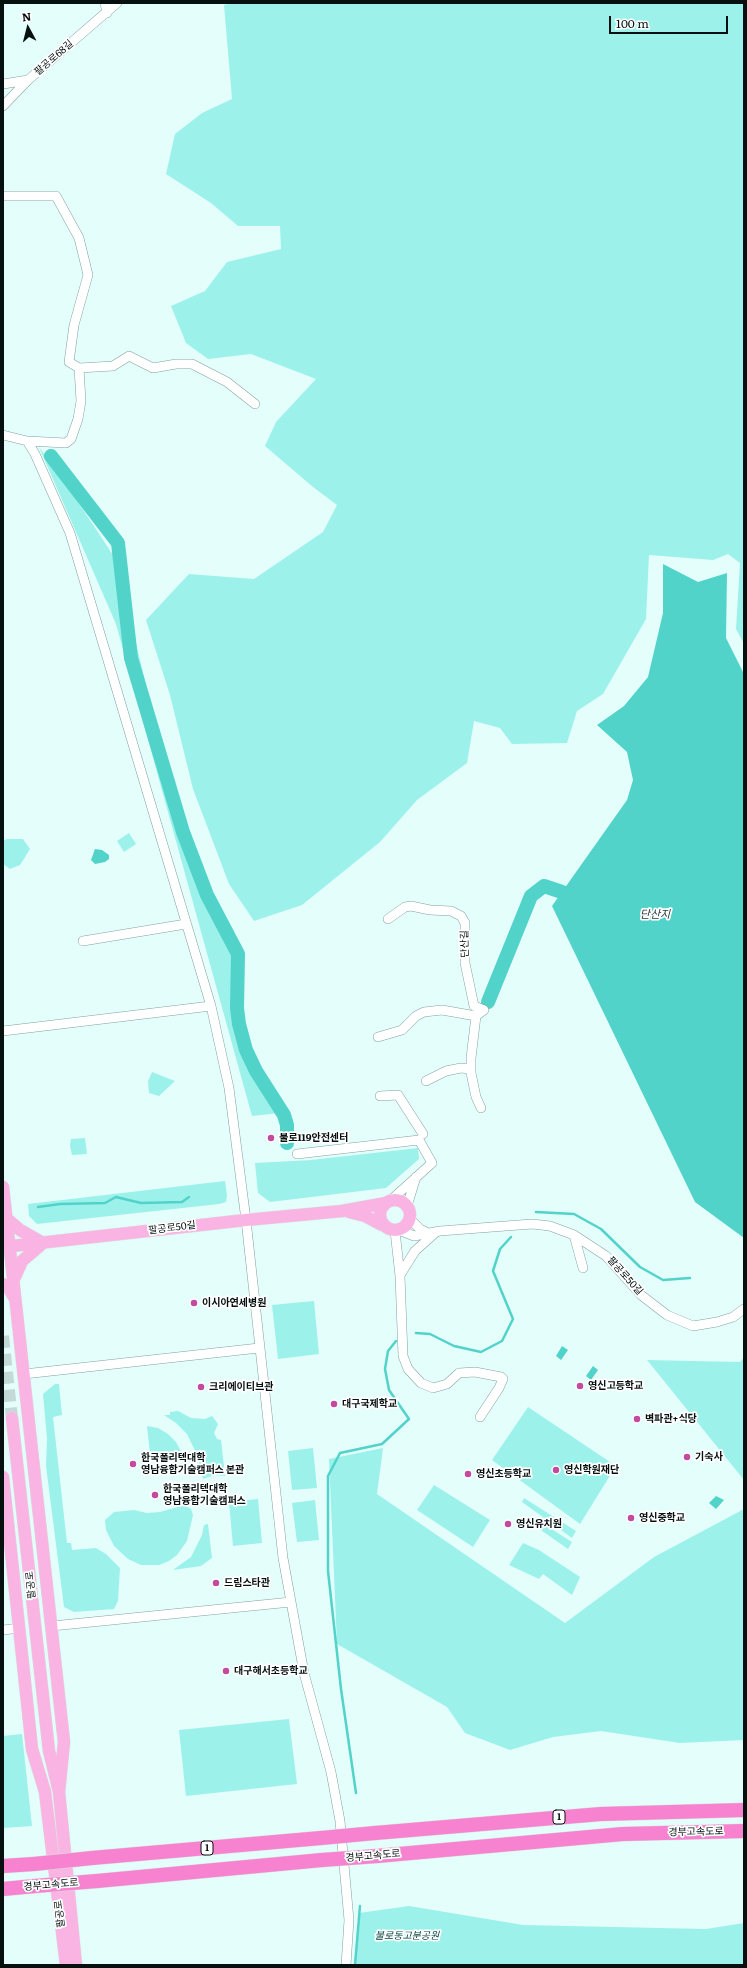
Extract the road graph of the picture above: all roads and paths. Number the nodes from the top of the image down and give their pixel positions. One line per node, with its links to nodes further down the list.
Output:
1 (105, 3): 3 (street)
2 (117, 3): 3 (street, 팔공로68길)
3 (107, 13): 4 (street, 팔공로68길)
4 (28, 80): 5 (street); 6 (street, 팔공로68길)
5 (3, 84)
6 (3, 106)
7 (3, 196): 8 (street)
8 (79, 368): 9 (street); 11 (street)
9 (255, 404)
10 (3, 435): 11 (street)
11 (27, 441): 13 (street)
12 (388, 919): 16 (street, 단산길)
13 (186, 924): 14 (street); 15 (street)
14 (83, 941)
15 (211, 1006): 17 (street); 33 (street)
16 (476, 1016): 18 (street); 19 (street, 단산길)
17 (3, 1031)
18 (378, 1037)
19 (470, 1069): 20 (street); 22 (street, 단산길)
20 (426, 1081)
21 (380, 1096): 23 (street)
22 (481, 1108)
23 (423, 1134)
24 (297, 1154): 25 (street)
25 (416, 1177): 28 (street); 29 (street)
26 (3, 1188): 27 (main road)
27 (4, 1202): 31 (main road)
28 (388, 1202): 29 (main road); 30 (main road); 34 (main road)
29 (407, 1206): 32 (main road)
30 (342, 1211): 33 (main road, 팔공로50길); 34 (main road)
31 (6, 1218): 38 (main road); 39 (main road)
32 (410, 1218): 35 (main road); 36 (street)
33 (246, 1220): 38 (main road, 팔공로50길); 44 (street)
34 (382, 1225): 35 (main road)
35 (397, 1231): 36 (street, 팔공로50길); 41 (street)
36 (432, 1233): 37 (street, 팔공로50길); 41 (street)
37 (574, 1235): 40 (street); 43 (street, 팔공로50길)
38 (43, 1244): 39 (main road, 팔공로50길); 42 (main road)
39 (6, 1247): 42 (main road)
40 (582, 1268)
41 (400, 1276): 46 (street)
42 (8, 1281): 45 (main road)
43 (744, 1309)
44 (259, 1348): 45 (street); 49 (street)
45 (24, 1374): 50 (main road)
46 (480, 1417)
47 (12, 1418): 53 (main road, 팔공로)
48 (3, 1476): 51 (main road)
49 (291, 1602): 50 (street); 63 (street)
50 (52, 1626): 55 (main road)
51 (20, 1628): 52 (street); 54 (main road)
52 (3, 1630)
53 (49, 1751): 54 (main road); 55 (main road)
54 (45, 1792): 60 (main road, 팔공로)
55 (59, 1792): 60 (main road, 팔공로)
56 (744, 1810): 58 (highway, 1, bridge)
57 (744, 1831): 59 (highway, 경부고속도로 / 1, bridge)
58 (3, 1866)
59 (3, 1889)
60 (67, 1929): 61 (main road, 팔공로); 62 (main road, 팔공로)
61 (66, 1965)
62 (76, 1965)
63 (346, 1965)

